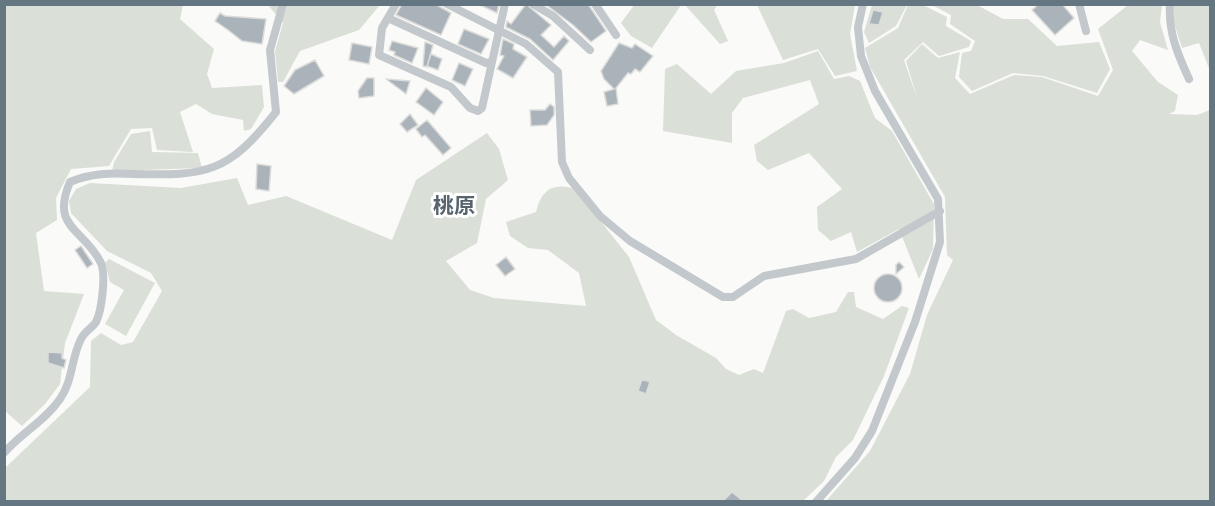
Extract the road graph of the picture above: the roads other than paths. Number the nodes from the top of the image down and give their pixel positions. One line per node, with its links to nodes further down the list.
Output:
1 (283, 4): 18 (street)
2 (396, 4): 10 (street)
3 (447, 4): 11 (street)
4 (505, 4): 11 (street)
5 (533, 4): 14 (street)
6 (595, 4): 13 (street)
7 (863, 4): 17 (street)
8 (1079, 4): 12 (street)
9 (1170, 4): 16 (street)
10 (388, 18): 15 (street); 15 (street)
11 (500, 29): 15 (street); 17 (street)
12 (1086, 31)
13 (616, 35)
14 (590, 50)
15 (492, 62)
16 (1190, 79)
17 (940, 211): 19 (street)
18 (4, 453)
19 (816, 501)

